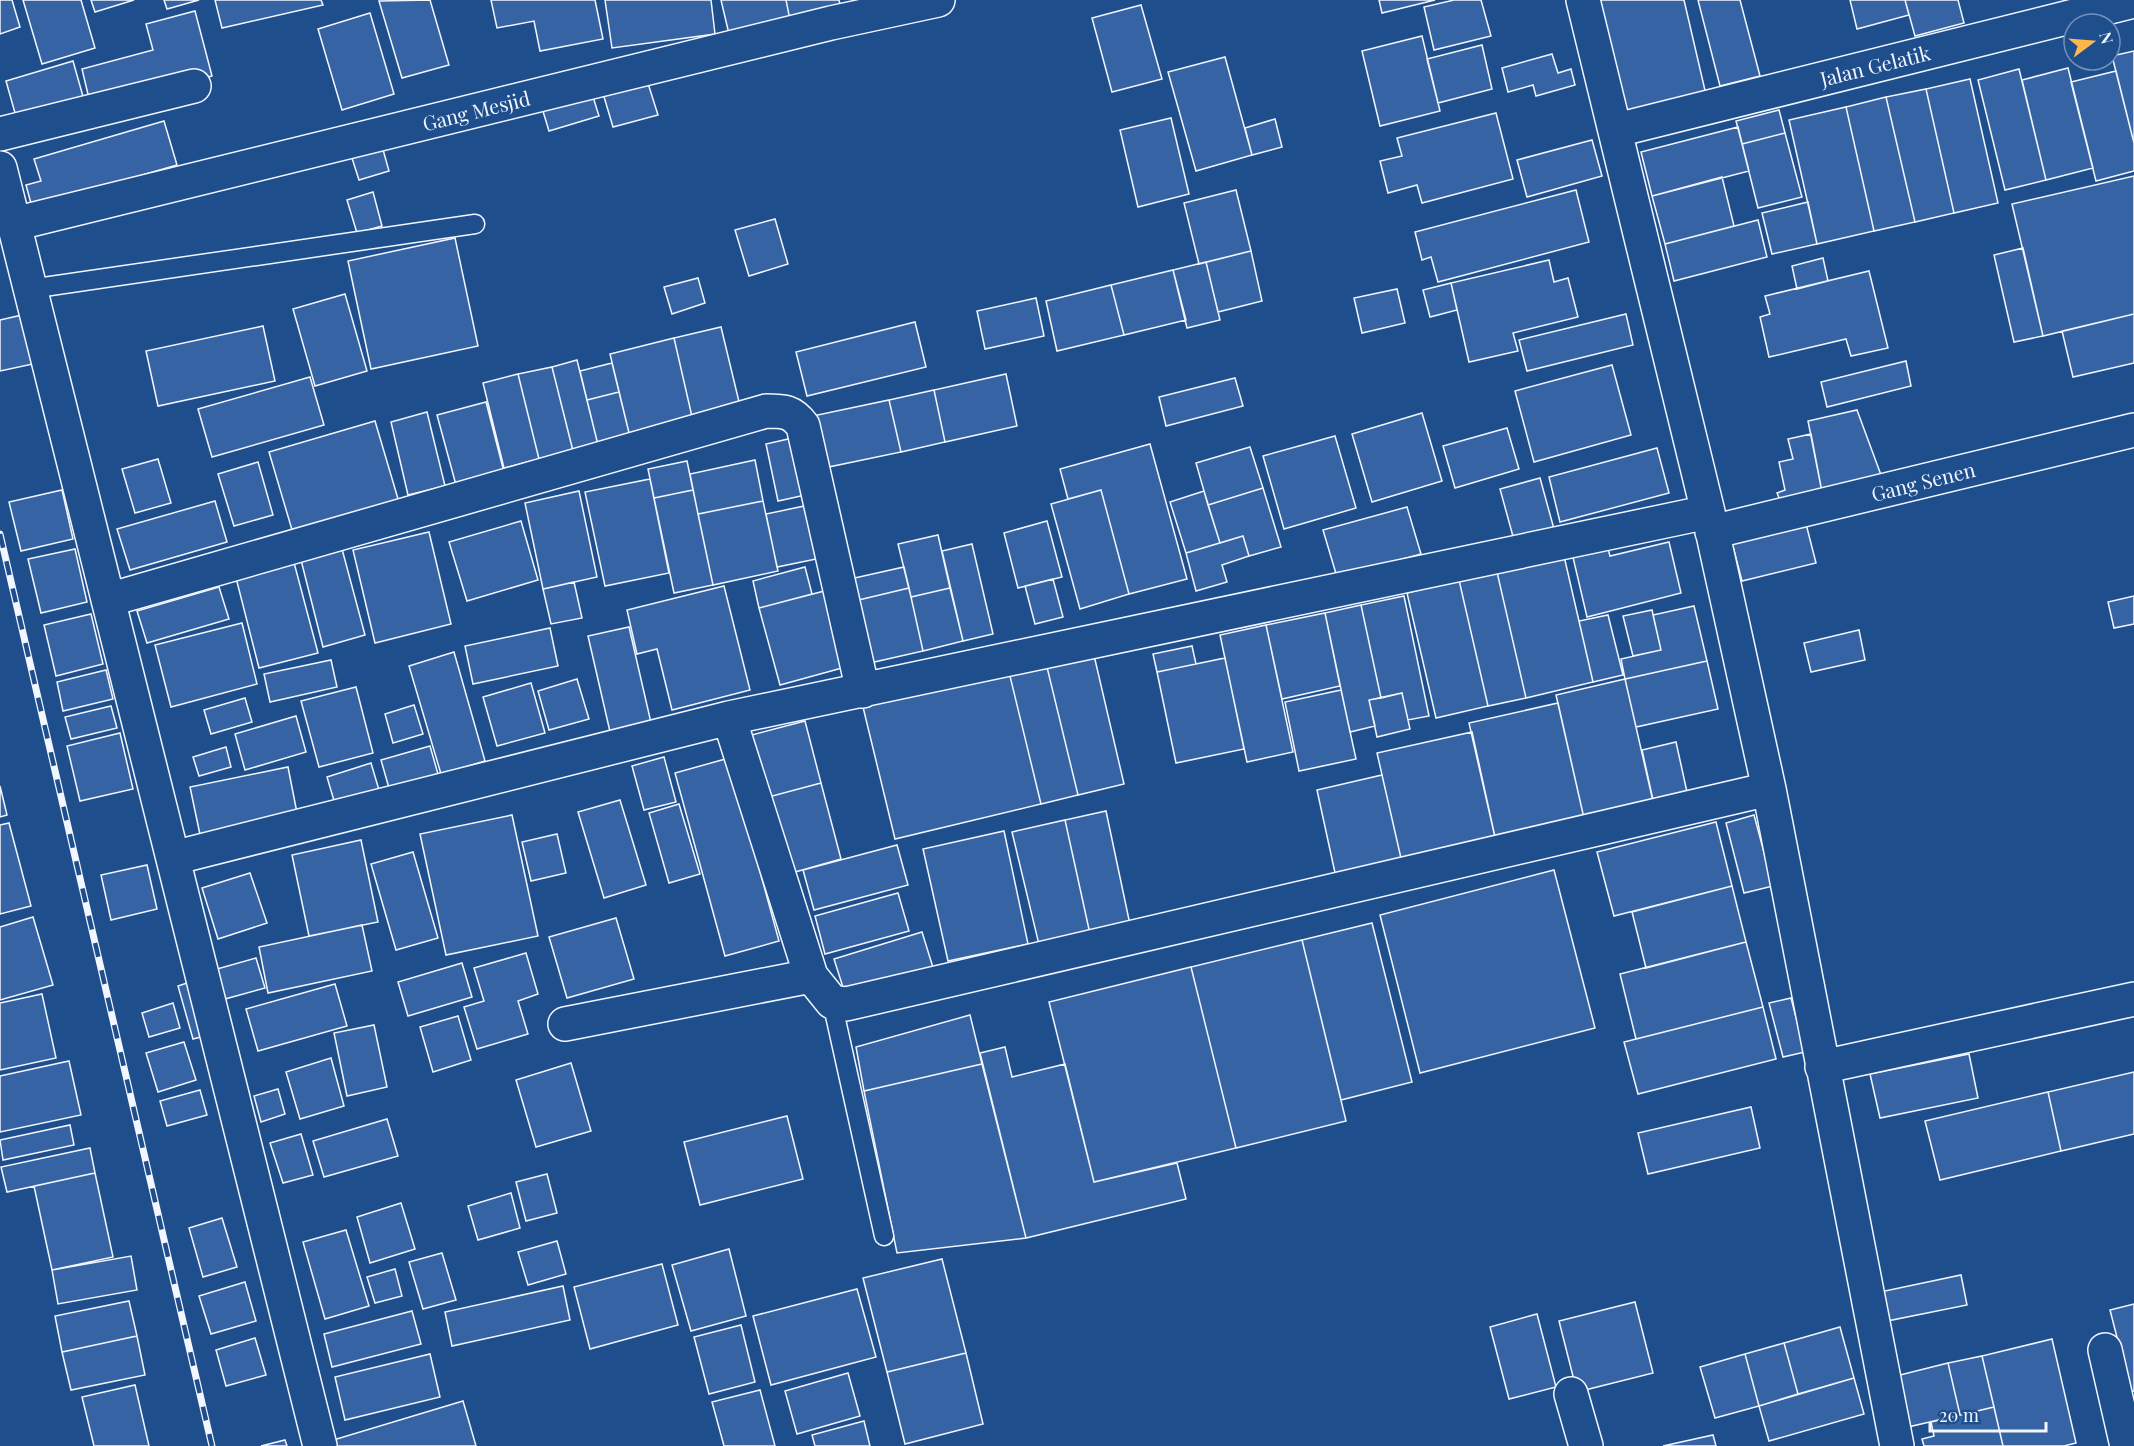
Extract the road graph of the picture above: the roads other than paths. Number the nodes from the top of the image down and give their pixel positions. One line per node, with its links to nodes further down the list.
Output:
1 (938, 0): 8 (street, Gang Mesjid)
2 (1583, 0): 5 (street)
3 (2134, 1): 5 (street, Jalan Gelatik)
4 (194, 86): 6 (street)
5 (1617, 130): 12 (street)
6 (0, 134)
7 (0, 168): 8 (street)
8 (14, 224): 10 (street)
9 (475, 224): 10 (lane)
10 (30, 289): 13 (street)
11 (2134, 430): 12 (street, Gang Senen)
12 (1710, 522): 14 (street, Gang Senen); 16 (street)
13 (108, 600): 14 (street); 17 (street)
14 (863, 691): 15 (street, Gang Senen)
15 (729, 718): 17 (street, Gang Senen); 18 (street)
16 (1769, 789): 20 (street); 22 (street)
17 (173, 858): 26 (street)
18 (811, 976): 20 (street); 21 (street)
19 (2134, 999): 22 (street)
20 (832, 1002): 23 (lane)
21 (565, 1024)
22 (1822, 1067): 28 (street)
23 (884, 1236)
24 (2105, 1350): 29 (street)
25 (1571, 1394): 27 (street)
26 (320, 1446)
27 (1586, 1446)
28 (1897, 1446)
29 (2127, 1446)

